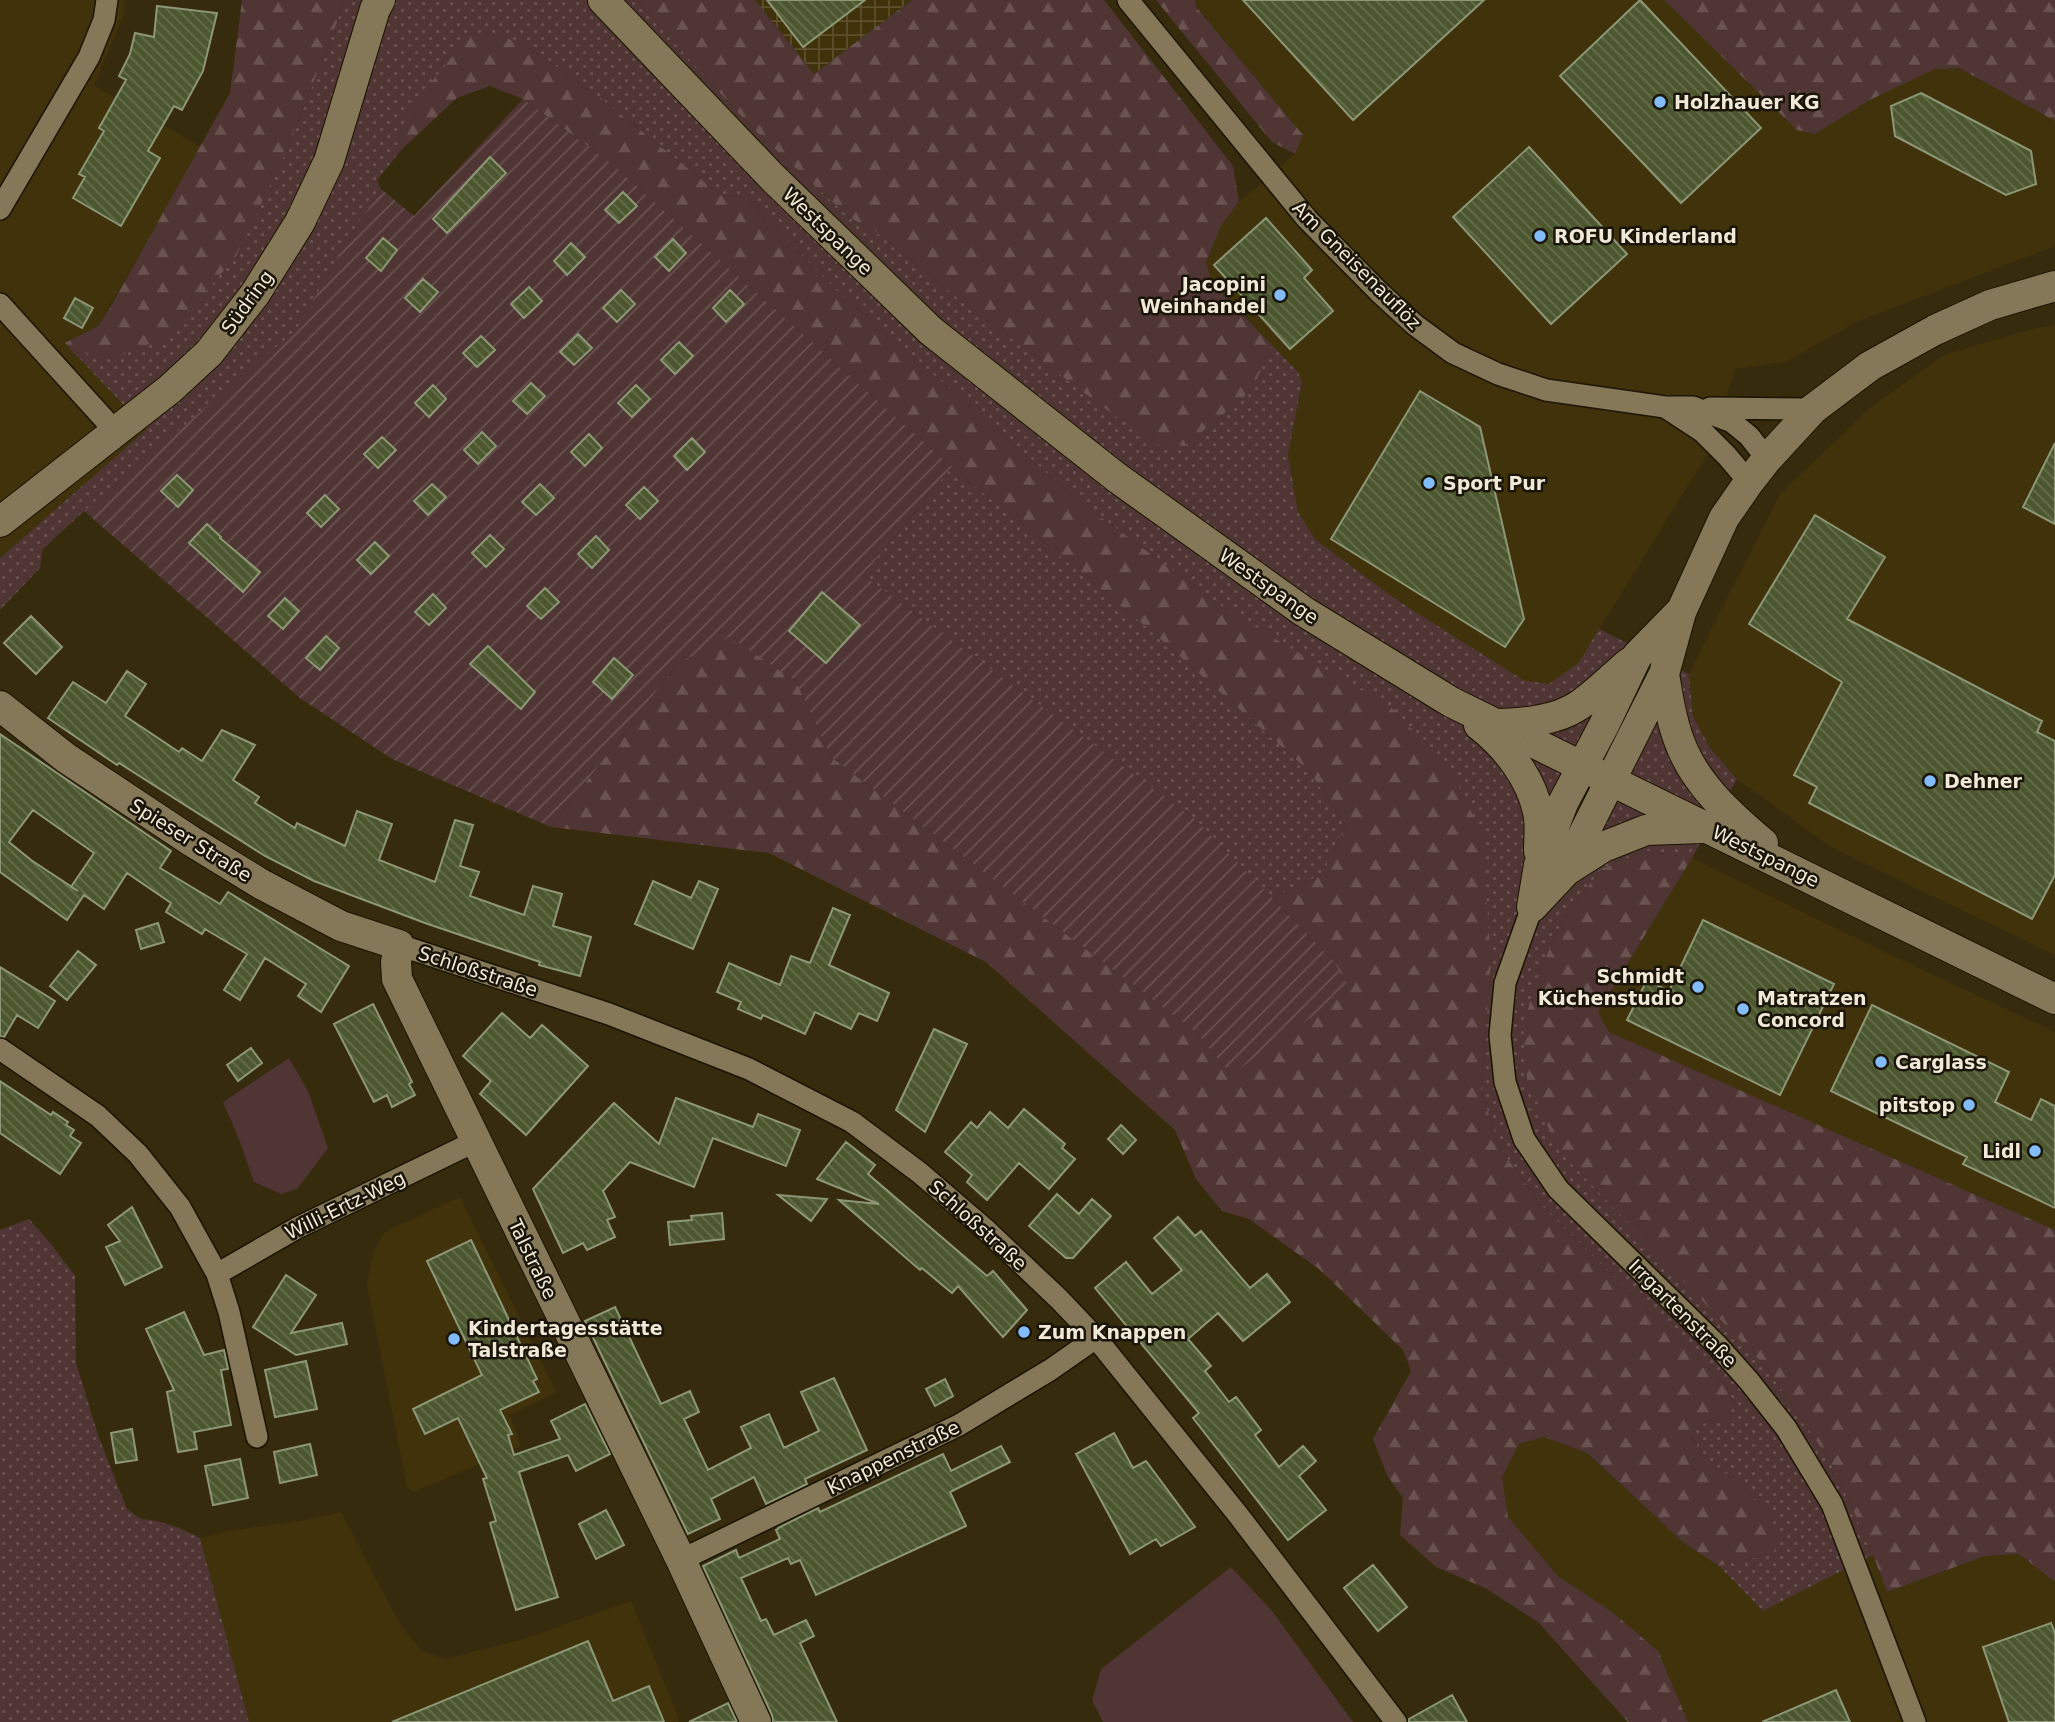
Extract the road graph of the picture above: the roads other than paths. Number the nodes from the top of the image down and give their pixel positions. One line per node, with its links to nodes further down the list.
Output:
1 (107, 0): 5 (street)
2 (380, 0): 11 (street, Südring)
3 (603, 0): 17 (street, Westspange)
4 (1128, 0): 8 (street, Am Gneisenauflöz)
5 (0, 209)
6 (2055, 286): 10 (street)
7 (0, 304): 11 (street)
8 (1664, 407): 9 (street, Am Gneisenauflöz); 12 (street, Am Gneisenauflöz)
9 (1693, 407): 10 (street, Am Gneisenauflöz); 12 (street, Am Gneisenauflöz)
10 (1813, 409): 12 (street)
11 (116, 432): 13 (street, Südring)
12 (1758, 470): 14 (street)
13 (0, 522)
14 (1681, 611): 15 (street); 16 (street)
15 (1637, 656): 19 (street); 20 (street, Irrgartenstraße)
16 (1664, 674): 21 (street, Irrgartenstraße); 24 (street)
17 (1451, 702): 19 (street, Westspange); 23 (street)
18 (0, 706): 26 (street, Spieser Straße)
19 (1496, 724): 20 (street, Westspange)
20 (1582, 766): 21 (street, Westspange); 23 (street, Irrgartenstraße)
21 (1611, 779): 22 (street, Westspange); 23 (street, Irrgartenstraße)
22 (1707, 827): 23 (street); 24 (street, Westspange)
23 (1551, 869): 25 (street, Irrgartenstraße)
24 (1793, 869): 27 (street, Westspange)
25 (1532, 907): 36 (street, Irrgartenstraße)
26 (399, 944): 29 (street, Talstraße); 31 (street, Schloßstraße)
27 (2055, 999)
28 (0, 1049): 30 (street)
29 (476, 1141): 30 (street, Willi-Ertz-Weg); 33 (street, Talstraße)
30 (217, 1274): 32 (street)
31 (1096, 1338): 33 (street, Knappenstraße); 35 (street, Schloßstraße)
32 (257, 1437)
33 (681, 1560): 34 (street, Talstraße)
34 (756, 1722)
35 (1396, 1722)
36 (1915, 1722)

